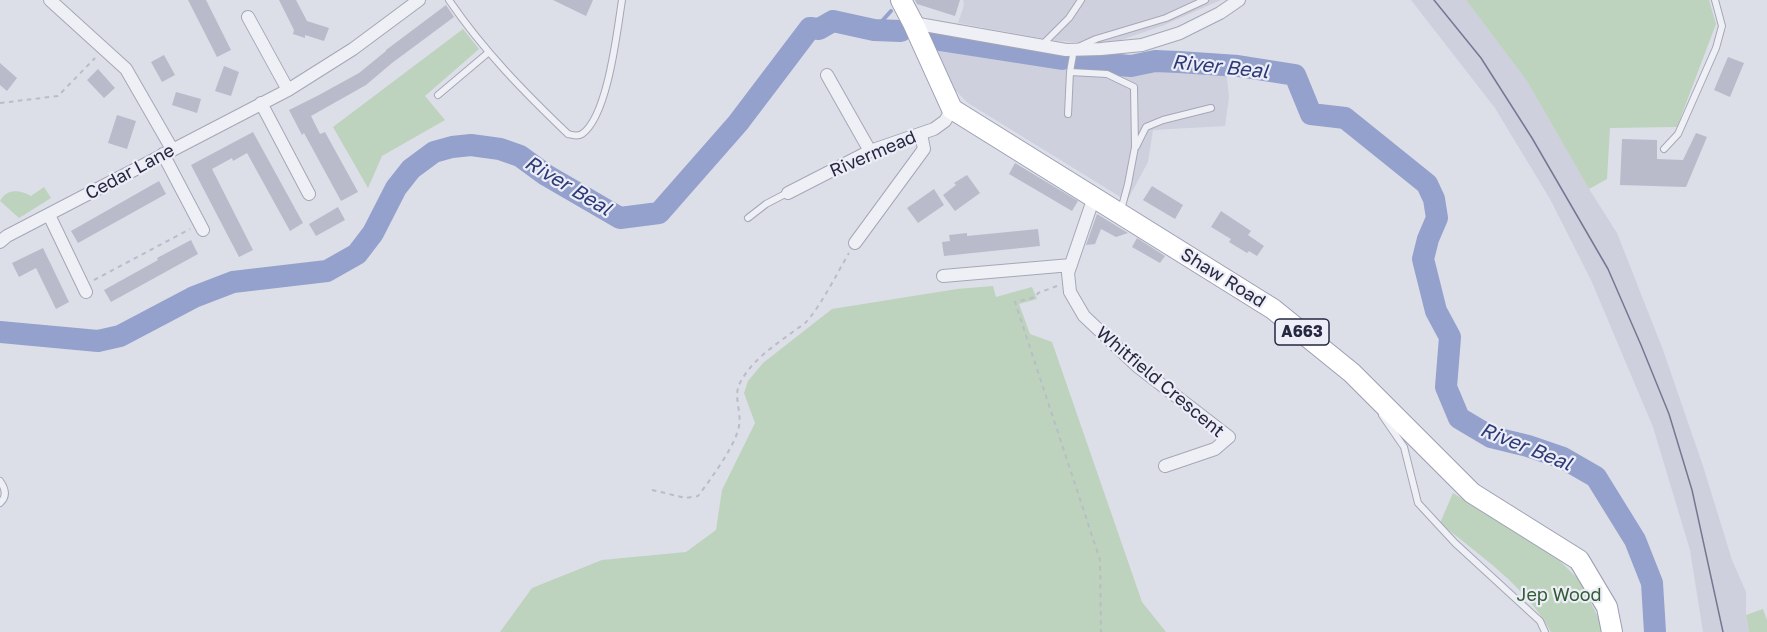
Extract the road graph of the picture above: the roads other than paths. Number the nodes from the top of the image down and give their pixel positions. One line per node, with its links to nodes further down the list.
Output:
1 (50, 0): 26 (street)
2 (419, 0): 17 (street, Cedar Lane)
3 (449, 0): 14 (lane)
4 (622, 0): 14 (lane)
5 (900, 0): 11 (main road)
6 (1081, 0): 12 (lane)
7 (1205, 0): 13 (lane)
8 (1239, 0): 13 (street)
9 (1715, 0): 25 (lane)
10 (248, 17): 17 (street)
11 (913, 23): 12 (street); 21 (main road)
12 (1041, 45): 13 (street)
13 (1074, 50): 15 (lane)
14 (489, 51): 18 (lane)
15 (1071, 72): 22 (lane); 24 (lane)
16 (827, 75): 27 (street)
17 (288, 90): 19 (street, Cedar Lane)
18 (438, 95)
19 (261, 103): 26 (street, Cedar Lane); 29 (street)
20 (1211, 108): 24 (lane)
21 (952, 109): 23 (street, Rivermead); 30 (main road, Shaw Road / A663)
22 (1068, 114)
23 (921, 134): 27 (street, Rivermead); 36 (street)
24 (1135, 147): 31 (lane)
25 (1664, 149)
26 (168, 152): 32 (street, Cedar Lane); 34 (street)
27 (870, 152): 28 (street, Rivermead)
28 (788, 192): 33 (lane)
29 (309, 194)
30 (1094, 197): 31 (main road, Shaw Road / A663); 37 (street, Whitfield Crescent)
31 (1120, 213): 45 (main road, Shaw Road / A663)
32 (49, 214): 35 (street, Cedar Lane); 39 (street)
33 (748, 218)
34 (201, 227)
35 (0, 242)
36 (855, 243)
37 (1071, 265): 38 (street); 41 (street, Whitfield Crescent)
38 (943, 276)
39 (85, 289)
40 (1376, 409): 44 (lane)
41 (1165, 466)
42 (0, 481): 43 (lane)
43 (0, 503)
44 (1545, 632)
45 (1612, 632)

